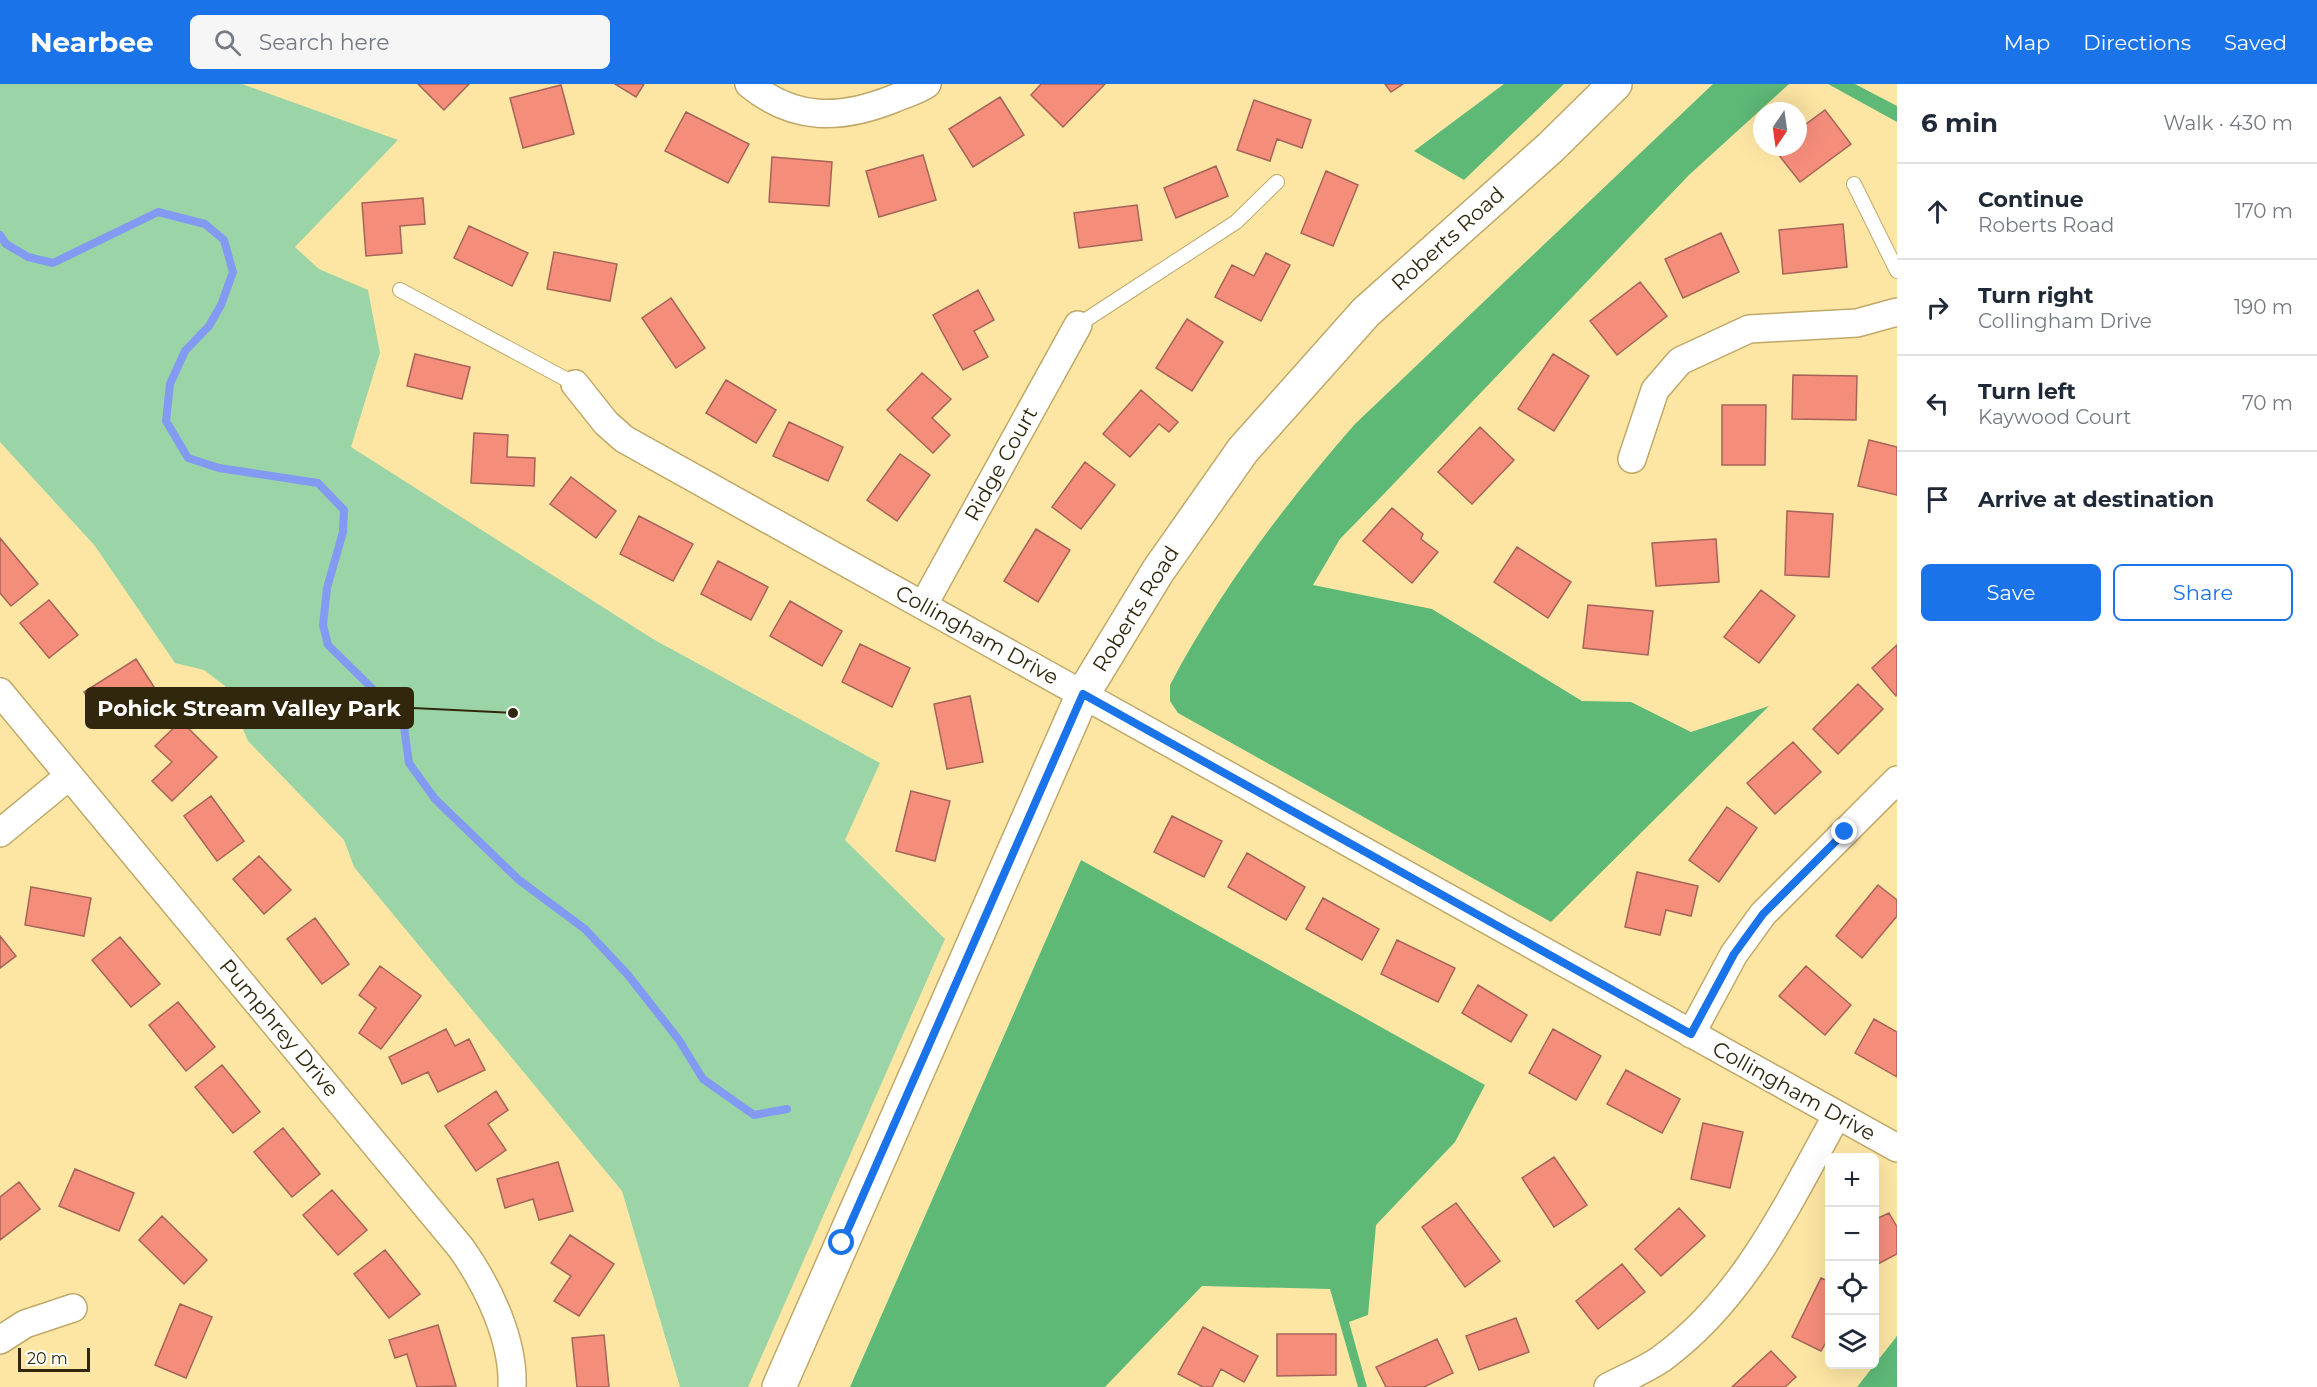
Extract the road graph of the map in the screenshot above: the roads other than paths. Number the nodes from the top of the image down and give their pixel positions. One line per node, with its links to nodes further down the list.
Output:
1 (749, 84): 2 (street)
2 (927, 84)
3 (1615, 84): 14 (main road, Roberts Road)
4 (1277, 182): 9 (lane)
5 (1854, 184): 6 (lane)
6 (1897, 271)
7 (400, 290): 10 (lane)
8 (1897, 312): 11 (street)
9 (1078, 325): 12 (street, Ridge Court)
10 (575, 384): 12 (street, Collingham Drive)
11 (1632, 459)
12 (924, 604): 14 (street, Collingham Drive)
13 (0, 692): 15 (street, Pumphrey Drive)
14 (1083, 694): 18 (street, Collingham Drive); 24 (main road, Roberts Road)
15 (69, 776): 17 (street); 23 (street, Pumphrey Drive)
16 (1897, 780): 18 (street)
17 (0, 833)
18 (1691, 1034): 19 (street, Collingham Drive)
19 (1837, 1115): 20 (street, Collingham Drive); 25 (street)
20 (1897, 1148)
21 (73, 1308): 22 (street)
22 (0, 1340)
23 (512, 1387)
24 (779, 1387)
25 (1608, 1387)

